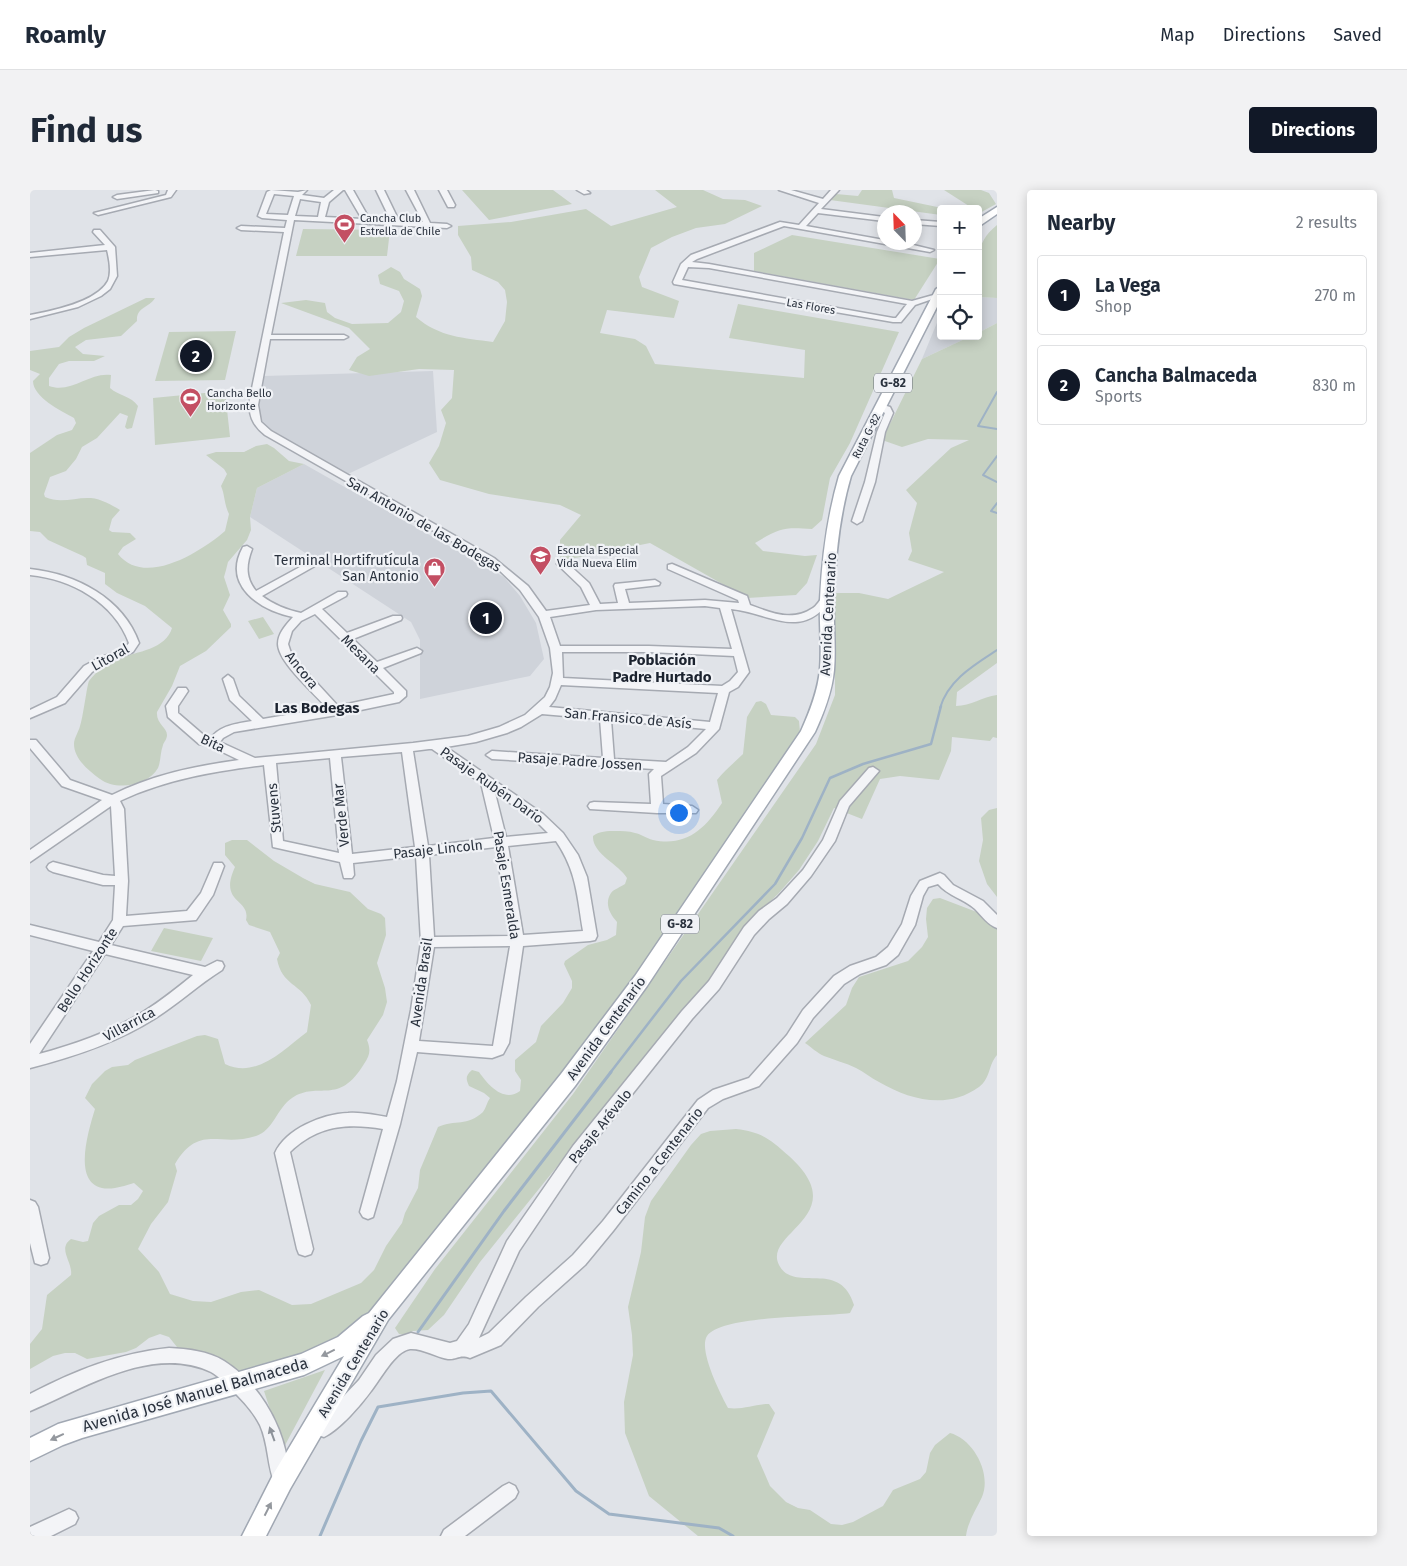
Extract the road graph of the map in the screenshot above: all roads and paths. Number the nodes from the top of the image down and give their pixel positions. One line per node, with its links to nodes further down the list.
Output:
1 (112, 190): 11 (street)
2 (339, 190): 12 (street)
3 (349, 190): 22 (street)
4 (380, 190): 24 (street)
5 (410, 190): 26 (street)
6 (443, 190): 14 (street)
7 (783, 190): 13 (street)
8 (835, 190): 13 (street)
9 (171, 191): 11 (street); 15 (street)
10 (299, 194): 12 (street); 19 (street, San Antonio de las Bodegas); 19 (street)
11 (117, 197): 15 (street)
12 (325, 200): 21 (street)
13 (825, 202): 17 (street)
14 (451, 205)
15 (122, 207): 18 (street)
16 (997, 210): 23 (main road)
17 (816, 211): 20 (street); 29 (street)
18 (98, 213)
19 (291, 218): 21 (street); 31 (street, San Antonio de las Bodegas)
20 (877, 218)
21 (321, 219): 22 (street)
22 (367, 221): 24 (street)
23 (982, 221)
24 (396, 223): 26 (street)
25 (922, 223): 27 (street)
26 (428, 224): 28 (street)
27 (937, 224)
28 (447, 226)
29 (802, 227): 33 (street); 38 (street)
30 (241, 228): 31 (street)
31 (288, 230): 43 (street, San Antonio de las Bodegas)
32 (97, 232): 34 (street)
33 (877, 241)
34 (111, 247): 37 (street); 42 (street)
35 (922, 249): 36 (street)
36 (930, 250)
37 (30, 255)
38 (686, 264): 41 (street); 41 (street, Las Flores)
39 (937, 294): 41 (street, Las Flores)
40 (938, 295): 45 (main road, Ruta G-82 / G-82)
41 (912, 303)
42 (30, 317)
43 (267, 337): 44 (street); 62 (street, San Antonio de las Bodegas)
44 (344, 337)
45 (880, 407): 46 (main road, Ruta G-82 / G-82); 47 (street)
46 (845, 476): 56 (main road, Avenida Centenario / G-82)
47 (857, 521)
48 (247, 550): 55 (street)
49 (315, 563): 55 (street)
50 (562, 564): 59 (street)
51 (672, 567): 60 (street)
52 (30, 572): 76 (street, Litoral)
53 (654, 582): 57 (street)
54 (342, 594): 61 (street, Ancora)
55 (255, 596): 63 (street)
56 (827, 598): 60 (street); 119 (main road, Avenida Centenario / G-82)
57 (624, 605): 58 (street); 59 (street)
58 (725, 606): 60 (street); 68 (street)
59 (596, 607): 62 (street)
60 (745, 607)
61 (314, 608): 63 (street, Ancora); 65 (street, Mesana)
62 (543, 615): 66 (street, San Antonio de las Bodegas)
63 (301, 616): 75 (street, Ancora)
64 (397, 618): 65 (street)
65 (345, 638): 69 (street, Mesana)
66 (556, 649): 68 (street); 71 (street, San Antonio de las Bodegas)
67 (417, 651): 69 (street)
68 (739, 653): 72 (street)
69 (375, 667): 75 (street, Mesana)
70 (228, 679): 78 (street)
71 (558, 681): 72 (street); 74 (street)
72 (724, 690): 79 (street)
73 (182, 691): 81 (street, Bita)
74 (540, 710): 77 (street, San Fransico de Asís); 82 (street)
75 (337, 711): 78 (street)
76 (30, 714)
77 (605, 716): 79 (street, San Fransico de Asís); 88 (street)
78 (260, 723): 81 (street)
79 (715, 726): 89 (street)
80 (32, 743): 92 (street)
81 (213, 743): 87 (street, Bita)
82 (434, 744): 83 (street); 91 (street, Pasaje Rubén Darío)
83 (407, 747): 84 (street); 98 (street, Avenida Brasil)
84 (335, 755): 86 (street); 100 (street, Verde Mar)
85 (492, 755): 88 (street, Pasaje Padre Jossen)
86 (270, 761): 87 (street); 100 (street, Stuvens)
87 (256, 763): 92 (street)
88 (609, 763): 89 (street, Pasaje Padre Jossen)
89 (667, 766): 94 (street)
90 (873, 772): 120 (street, Pasaje Arévalo)
91 (488, 782): 96 (street, Pasaje Rubén Darío); 97 (street, Pasaje Esmeralda)
92 (113, 799): 99 (street); 104 (street, Bello Horizonte)
93 (594, 806): 94 (street)
94 (657, 809): 95 (street)
95 (692, 810)
96 (559, 836): 97 (street, Pasaje Lincoln); 108 (street, Pasaje Rubén Darío)
97 (501, 842): 98 (street, Pasaje Lincoln); 108 (street, Pasaje Esmeralda)
98 (422, 850): 100 (street, Pasaje Lincoln); 109 (street, Avenida Brasil)
99 (30, 857)
100 (346, 859): 103 (street, Verde Mar)
101 (218, 866): 105 (street)
102 (53, 867): 104 (street)
103 (348, 875)
104 (122, 881): 105 (street, Bello Horizonte)
105 (118, 921): 110 (street, Bello Horizonte)
106 (997, 923): 120 (street, Camino a Centenario)
107 (30, 930): 110 (street)
108 (518, 941): 109 (street); 111 (street, Pasaje Esmeralda)
109 (428, 942): 111 (street, Avenida Brasil)
110 (102, 948): 112 (street, Bello Horizonte); 113 (street, Villarrica)
111 (411, 1046): 114 (street, Avenida Brasil)
112 (30, 1056)
113 (30, 1062)
114 (393, 1124): 116 (street, Avenida Brasil); 117 (street)
115 (30, 1207): 118 (street)
116 (368, 1212)
117 (305, 1249)
118 (41, 1258)
119 (381, 1314): 121 (main road, Avenida José Manuel Balmaceda, one-way to 121); 123 (main road, Avenida Centenario)
120 (462, 1347): 123 (street)
121 (238, 1384): 122 (street); 124 (main road, Avenida José Manuel Balmaceda, one-way to 124); 125 (street, one-way to 121)
122 (30, 1404)
123 (315, 1426): 125 (main road, Avenida Centenario)
124 (30, 1450)
125 (282, 1481): 129 (main road, Avenida Centenario, one-way to 125)
126 (509, 1492): 130 (street)
127 (69, 1518): 128 (street)
128 (31, 1536)
129 (254, 1536)
130 (450, 1536)

